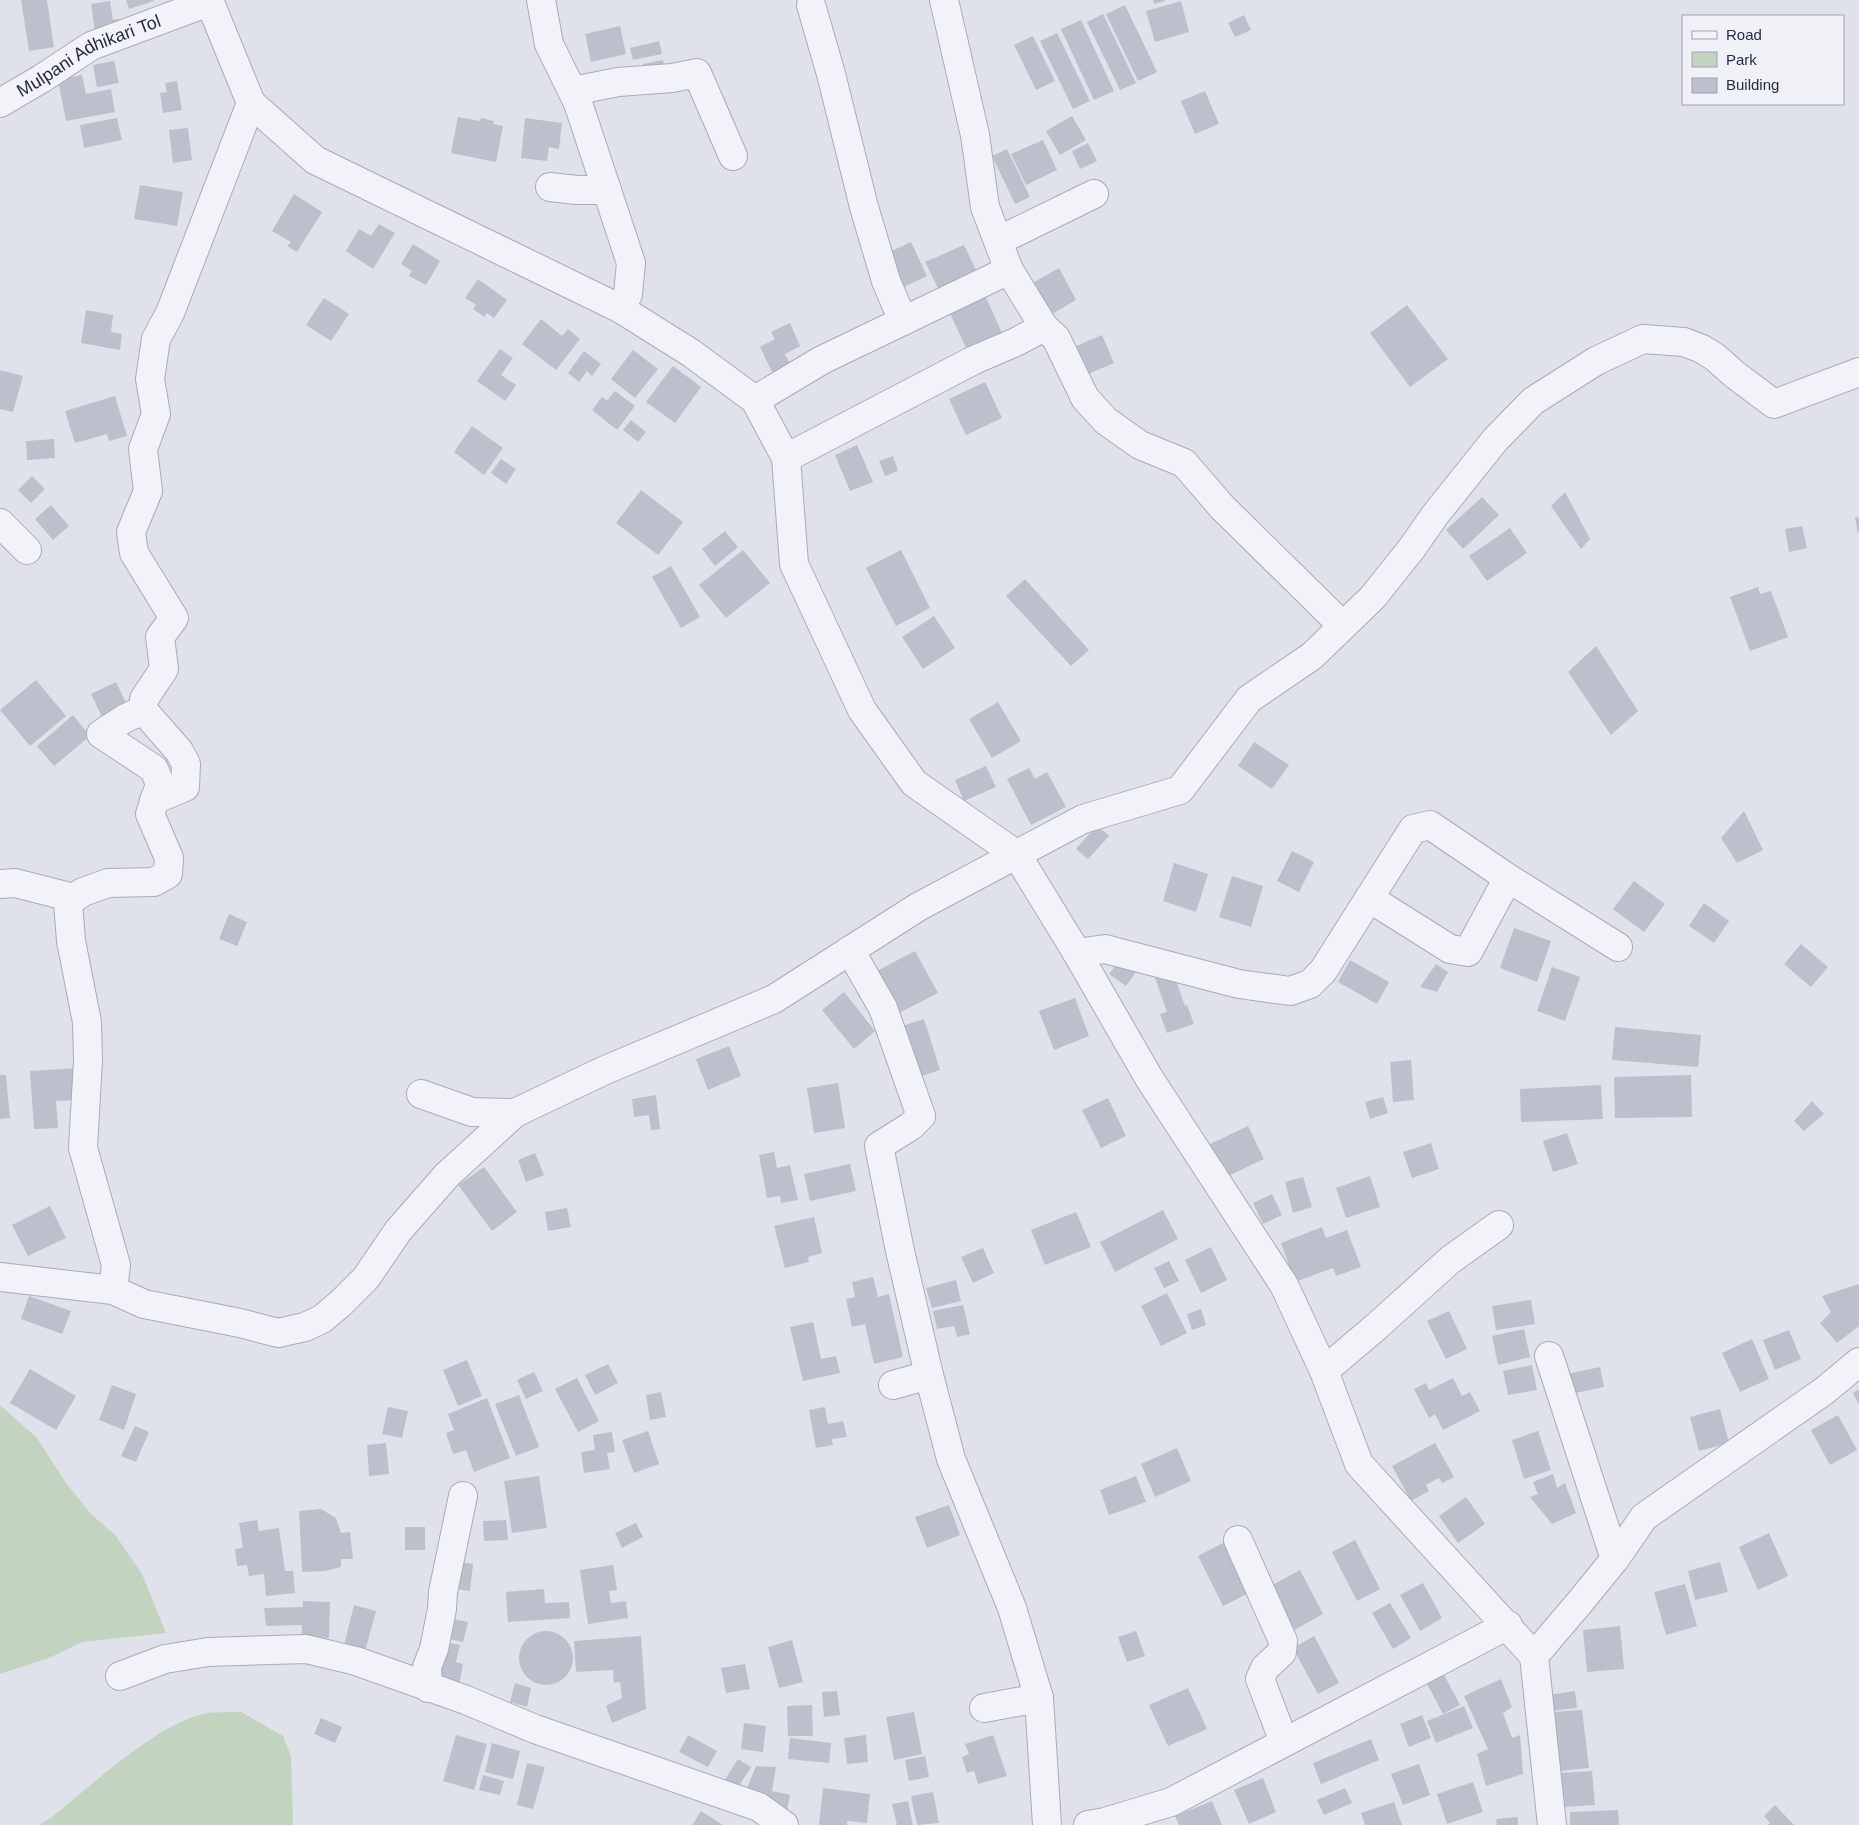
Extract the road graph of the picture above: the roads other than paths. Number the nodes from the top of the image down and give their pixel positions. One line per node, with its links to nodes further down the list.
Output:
1 (542, 0): 5 (street)
2 (944, 0): 12 (street)
3 (209, 1): 6 (street, Mulpani Adhikari Tol); 7 (street)
4 (810, 5): 15 (street)
5 (573, 91): 8 (street); 10 (street)
6 (0, 103)
7 (251, 103): 14 (street); 23 (street)
8 (733, 156)
9 (550, 187): 10 (street)
10 (607, 190): 14 (street)
11 (1094, 194): 12 (street)
12 (998, 241): 13 (street)
13 (1008, 270): 15 (street); 16 (street)
14 (621, 310): 18 (street)
15 (903, 321): 18 (street)
16 (1044, 327): 19 (street); 22 (street)
17 (1859, 372): 22 (street)
18 (755, 400): 19 (street)
19 (786, 458): 25 (street)
20 (0, 523): 21 (street)
21 (26, 550)
22 (1343, 626): 25 (street)
23 (143, 710): 24 (street); 24 (street)
24 (154, 800): 28 (street)
25 (1017, 856): 31 (street); 32 (street)
26 (1508, 878): 29 (street); 29 (street); 30 (street)
27 (0, 884): 28 (street)
28 (74, 898): 37 (street)
29 (1369, 898): 32 (street)
30 (1618, 947)
31 (850, 950): 34 (street); 41 (street)
32 (1077, 953): 40 (street)
33 (420, 1094): 34 (street)
34 (515, 1113): 37 (street)
35 (1499, 1225): 40 (street)
36 (0, 1277): 37 (street)
37 (113, 1290)
38 (1549, 1356): 45 (street)
39 (1859, 1362): 45 (street)
40 (1324, 1370): 46 (street)
41 (929, 1375): 42 (street); 50 (street)
42 (893, 1385)
43 (463, 1496): 49 (street)
44 (1238, 1540): 52 (street)
45 (1615, 1559): 47 (street)
46 (1508, 1625): 47 (street); 52 (street)
47 (1534, 1656): 56 (street)
48 (120, 1676): 49 (street)
49 (428, 1688): 53 (street)
50 (1039, 1698): 51 (street); 54 (street)
51 (984, 1708)
52 (1284, 1742): 55 (street)
53 (784, 1825)
54 (1047, 1825)
55 (1088, 1825)
56 (1552, 1825)

